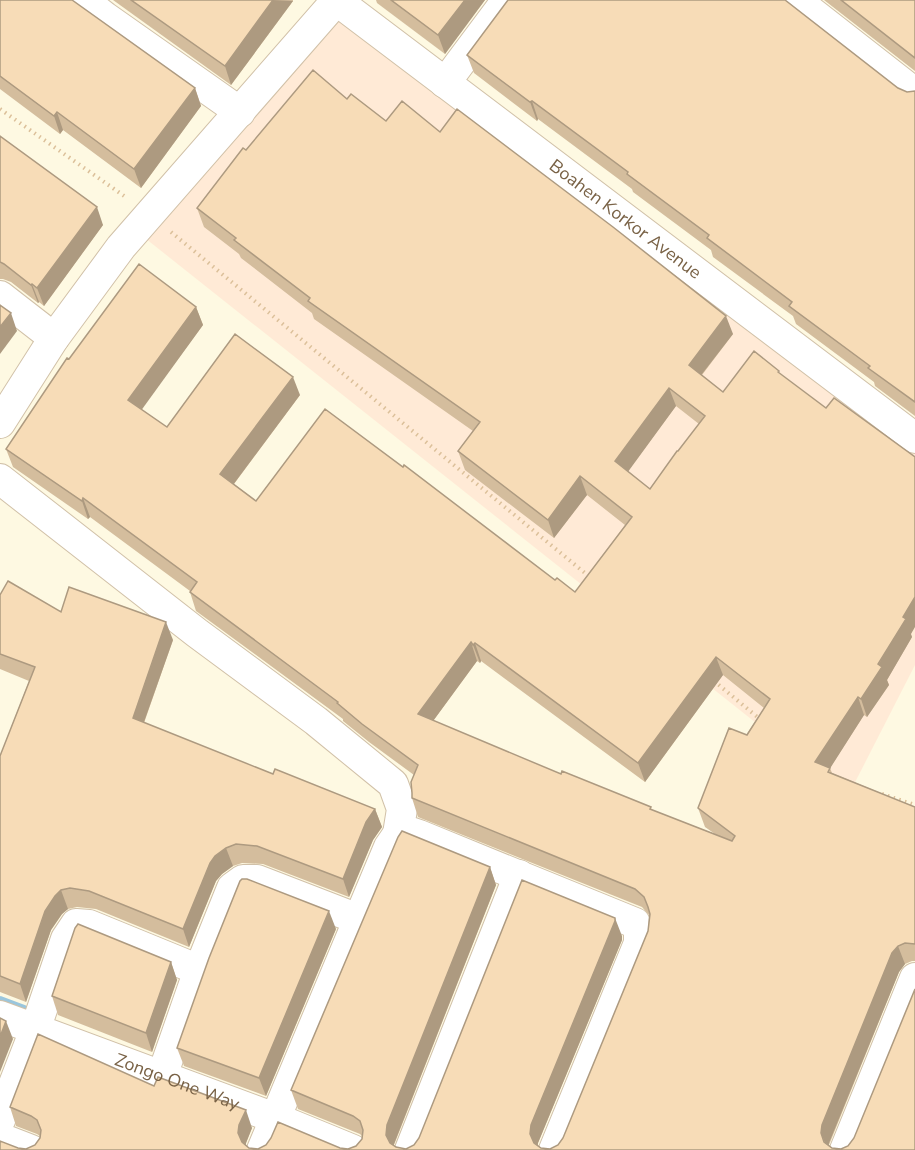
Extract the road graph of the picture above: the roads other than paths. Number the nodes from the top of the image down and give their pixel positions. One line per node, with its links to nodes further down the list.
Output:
1 (82, 0): 7 (street)
2 (336, 0): 5 (street, Boahen Korkor Avenue); 7 (street)
3 (507, 0): 5 (street)
4 (796, 0): 6 (street)
5 (445, 83): 11 (street, Boahen Korkor Avenue)
6 (915, 93)
7 (240, 112): 9 (street)
8 (0, 296): 9 (street)
9 (54, 338): 10 (street)
10 (0, 423)
11 (915, 438)
12 (0, 479): 13 (street)
13 (398, 834): 14 (street); 15 (street)
14 (519, 875): 27 (street); 28 (street)
15 (358, 919): 16 (street); 21 (street)
16 (199, 970): 19 (street); 20 (street)
17 (915, 978): 29 (street)
18 (0, 1016): 19 (street, Zongo One Way)
19 (35, 1030): 20 (street, Zongo One Way); 22 (street)
20 (162, 1076): 21 (street, Zongo One Way)
21 (275, 1118): 25 (street); 26 (street, Zongo One Way)
22 (0, 1120)
23 (0, 1138): 24 (street)
24 (31, 1150)
25 (262, 1150)
26 (353, 1150)
27 (410, 1150)
28 (554, 1150)
29 (845, 1150)

